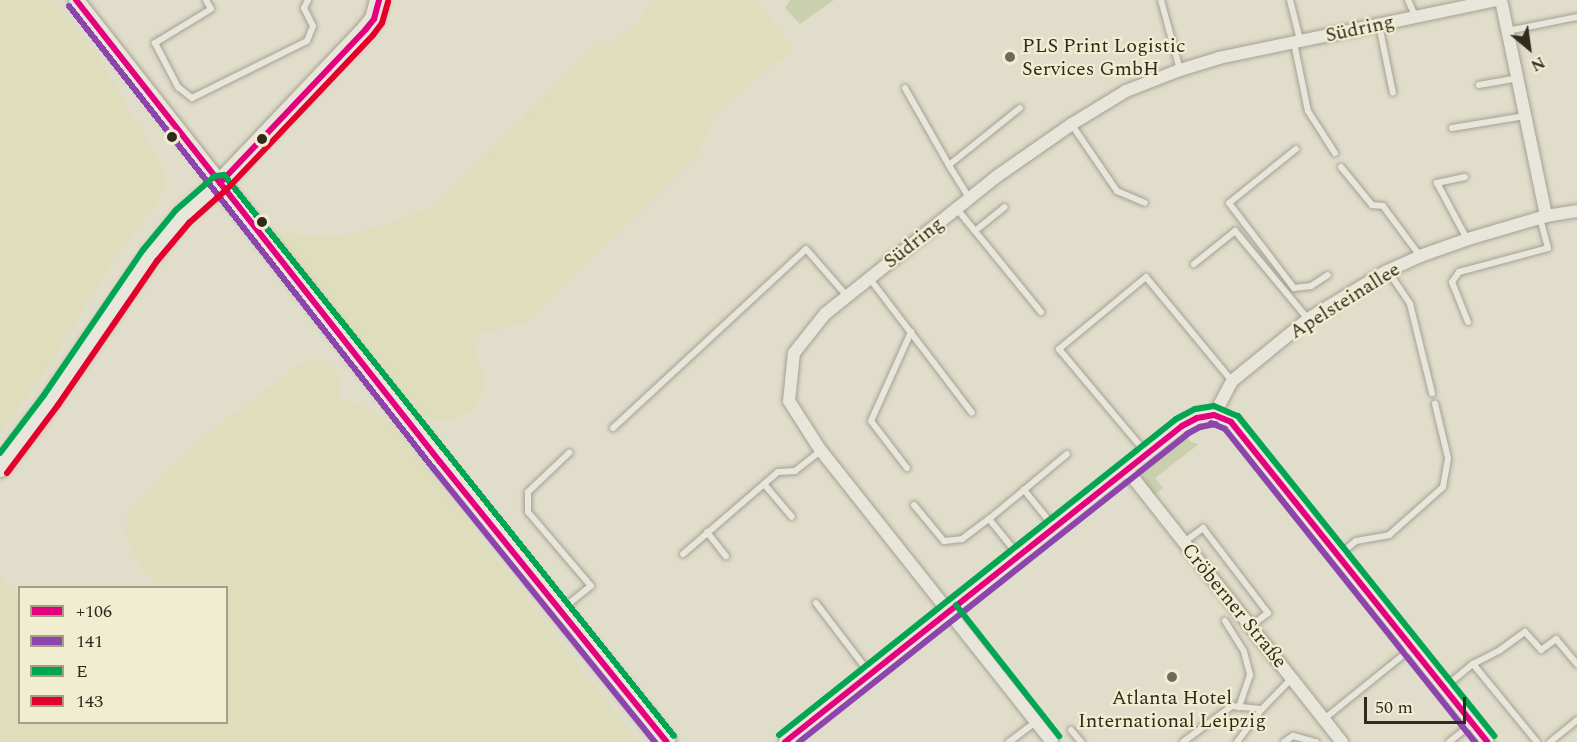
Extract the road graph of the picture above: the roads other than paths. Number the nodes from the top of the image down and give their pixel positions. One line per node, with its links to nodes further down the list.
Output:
1 (76, 0): 29 (street)
2 (206, 0): 3 (lane)
3 (308, 0)
4 (1161, 0): 15 (lane)
5 (1290, 0): 14 (lane)
6 (1408, 0): 10 (lane)
7 (1496, 0): 10 (street, Südring)
8 (1501, 0): 13 (street)
9 (382, 3): 29 (main road)
10 (1415, 17): 12 (street, Südring)
11 (1577, 17): 13 (lane)
12 (1379, 25): 14 (street, Südring); 19 (lane)
13 (1506, 31): 16 (street)
14 (1297, 42): 15 (street, Südring); 25 (lane)
15 (1180, 70): 22 (street, Südring)
16 (1517, 78): 17 (lane); 21 (street)
17 (1479, 85)
18 (905, 88): 26 (lane)
19 (1393, 93)
20 (1020, 108): 26 (lane)
21 (1525, 116): 23 (lane); 35 (street)
22 (1072, 124): 30 (street, Südring); 31 (lane)
23 (1452, 128)
24 (1296, 149): 41 (lane)
25 (1335, 153)
26 (949, 165): 30 (lane)
27 (1341, 167): 38 (lane)
28 (1465, 177): 37 (lane)
29 (220, 183): 58 (main road); 74 (main road)
30 (970, 199): 33 (street, Südring)
31 (1145, 203)
32 (1005, 207): 36 (lane)
33 (957, 209): 36 (lane); 42 (street, Südring)
34 (1577, 211): 35 (street, Apelsteinallee)
35 (1543, 217): 37 (street, Apelsteinallee); 46 (lane)
36 (975, 231): 44 (lane)
37 (1468, 239): 38 (street, Apelsteinallee)
38 (1420, 256): 40 (street, Apelsteinallee)
39 (1194, 264): 45 (lane)
40 (1387, 271): 45 (street, Apelsteinallee); 49 (lane)
41 (1328, 275)
42 (870, 279): 43 (street, Südring); 47 (lane)
43 (847, 296): 53 (lane); 54 (street, Südring)
44 (1041, 312)
45 (1308, 319): 48 (street, Apelsteinallee)
46 (1468, 322)
47 (911, 332): 51 (lane); 59 (lane)
48 (1232, 381): 52 (street, Apelsteinallee); 57 (lane)
49 (1432, 393)
50 (1435, 404): 72 (lane)
51 (972, 413)
52 (1214, 415): 57 (street); 72 (street)
53 (613, 428)
54 (821, 451): 61 (lane); 75 (street, Südring)
55 (569, 453): 74 (lane)
56 (1067, 454): 62 (lane)
57 (1147, 454): 60 (street)
58 (0, 468)
59 (907, 468)
60 (1127, 470): 66 (street); 68 (street, Cröberner Straße)
61 (764, 484): 64 (lane); 67 (lane)
62 (1024, 490): 65 (lane); 66 (lane)
63 (914, 505): 65 (lane)
64 (792, 517)
65 (989, 519): 71 (lane)
66 (1055, 527): 71 (street)
67 (707, 532): 69 (lane); 70 (lane)
68 (1183, 542): 77 (street, Cröberner Straße); 77 (lane)
69 (683, 554)
70 (726, 556)
71 (1019, 556): 75 (street)
72 (1338, 556): 78 (street)
73 (816, 603): 81 (lane)
74 (561, 610): 91 (main road)
75 (950, 611): 81 (street); 88 (street, Südring)
76 (1225, 621): 84 (lane)
77 (1251, 626): 82 (street, Cröberner Straße)
78 (1412, 648): 83 (street); 86 (lane)
79 (1473, 664): 80 (lane); 83 (lane); 103 (lane)
80 (1577, 664)
81 (870, 674): 92 (street)
82 (1292, 678): 85 (lane); 86 (street, Cröberner Straße)
83 (1444, 688): 89 (street)
84 (1239, 707): 85 (lane); 96 (lane)
85 (1262, 709): 97 (lane)
86 (1324, 720): 100 (street, Cröberner Straße)
87 (1577, 720): 104 (lane)
88 (1036, 722): 93 (lane); 94 (street, Südring)
89 (1472, 724): 101 (lane); 102 (street)
90 (1071, 730): 95 (lane)
91 (667, 742)
92 (785, 742)
93 (1009, 742)
94 (1052, 742)
95 (1081, 742)
96 (1183, 742)
97 (1237, 742)
98 (1284, 742): 99 (lane)
99 (1316, 742)
100 (1342, 742)
101 (1449, 742)
102 (1487, 742)
103 (1537, 742)
104 (1550, 742)

